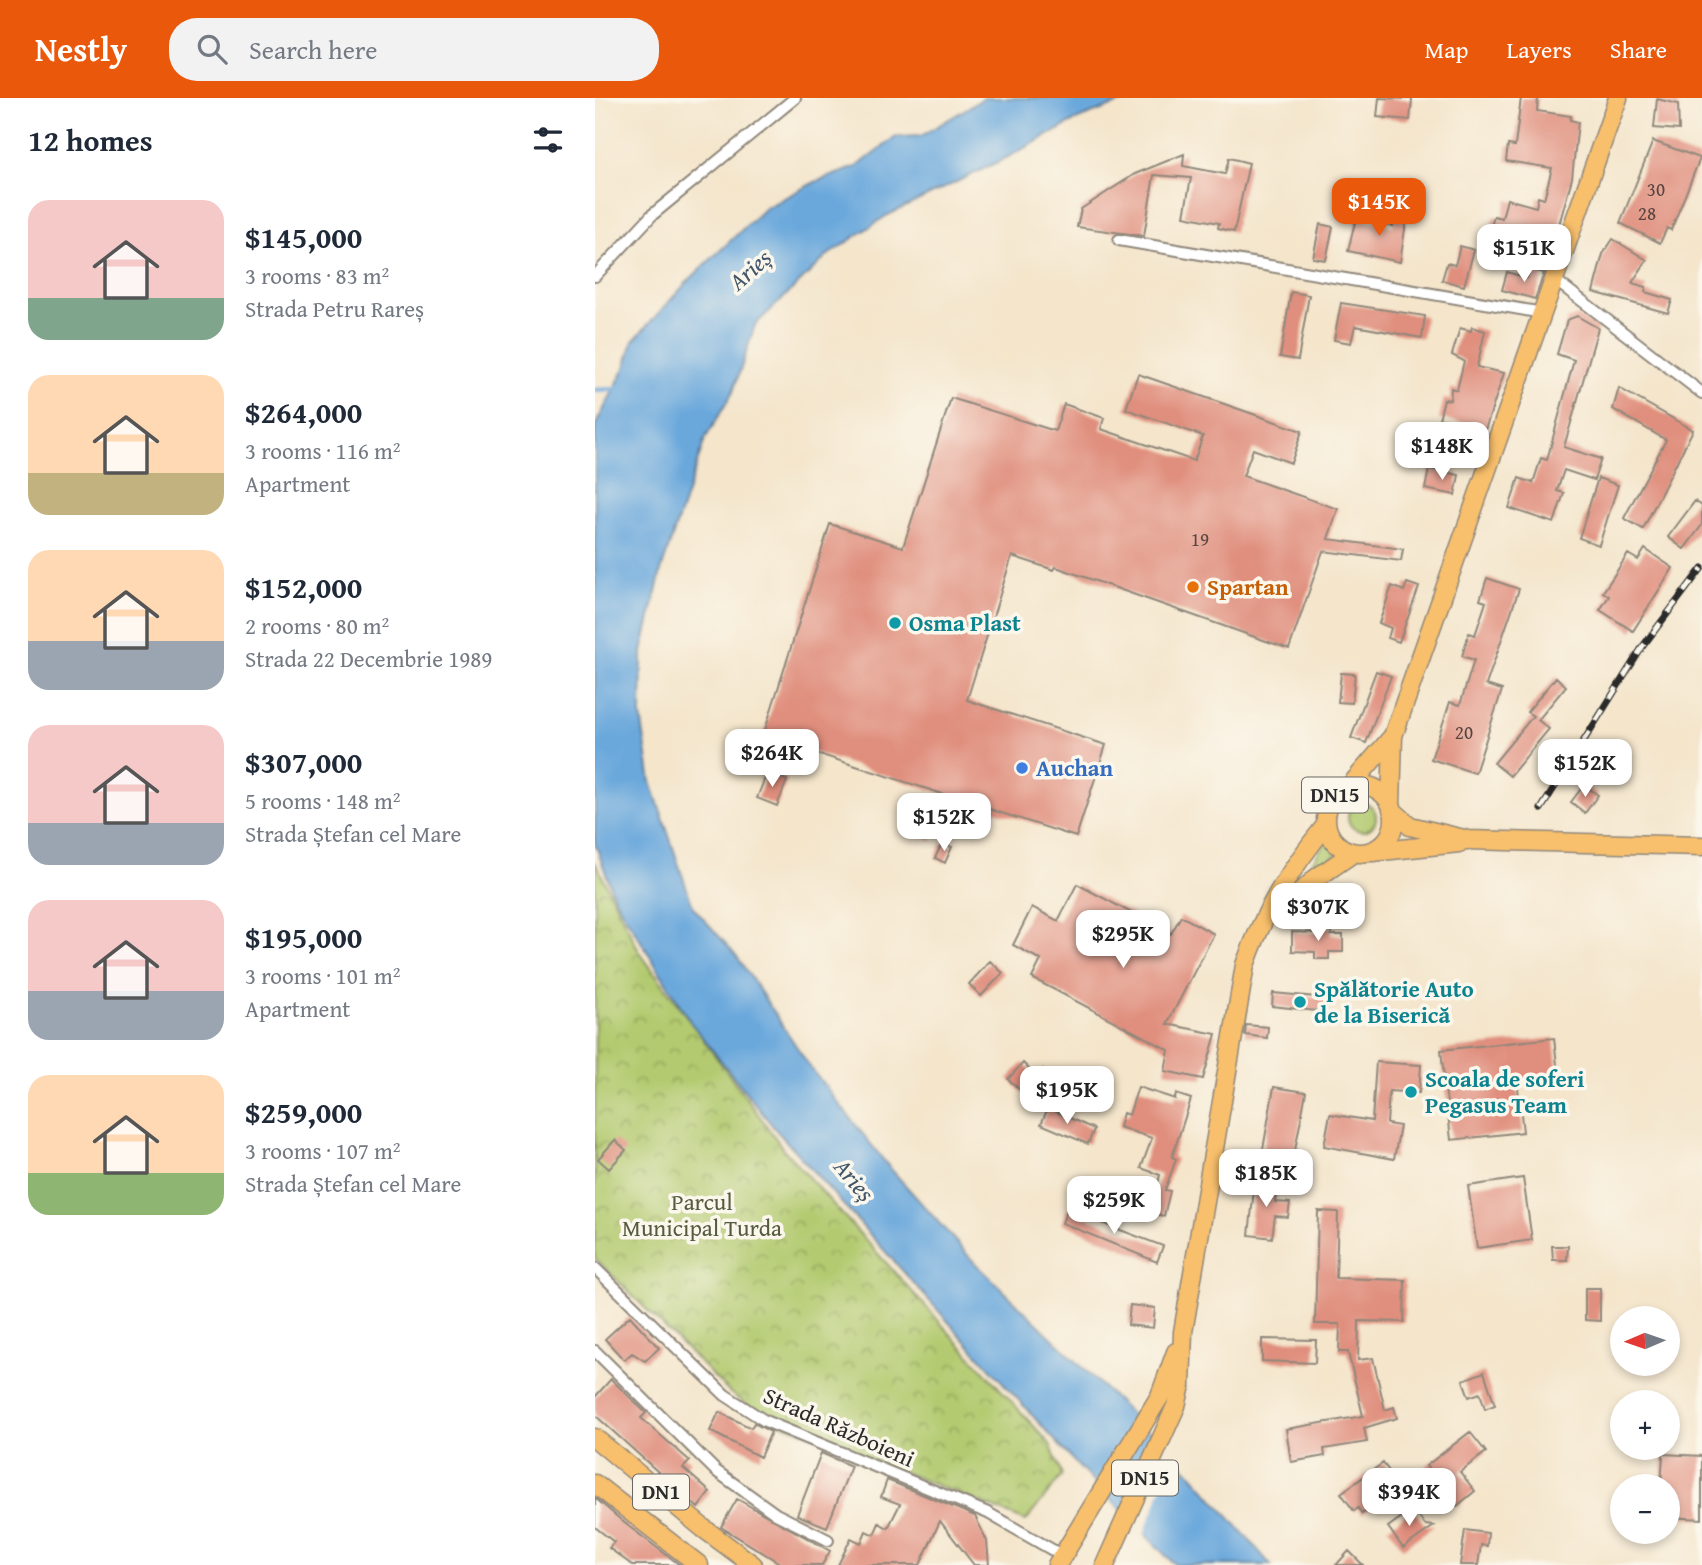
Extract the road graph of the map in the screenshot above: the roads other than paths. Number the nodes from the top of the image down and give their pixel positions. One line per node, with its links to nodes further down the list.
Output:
1 (795, 98): 4 (street)
2 (1618, 98): 5 (main road, DN15)
3 (1119, 240): 6 (street)
4 (595, 276)
5 (1555, 280): 6 (main road, DN15); 7 (street)
6 (1543, 313): 8 (main road, DN15)
7 (1702, 393)
8 (1393, 736): 9 (main road, DN15); 10 (main road, DN15)
9 (1350, 786): 10 (main road, DN15); 11 (main road, DN15)
10 (1392, 808): 12 (main road); 14 (main road, DN15)
11 (1326, 825): 14 (main road, DN15); 15 (main road, DN15)
12 (1468, 840): 13 (main road); 14 (main road)
13 (1702, 846)
14 (1357, 853): 15 (main road, DN15)
15 (1272, 908): 17 (main road, DN15)
16 (595, 1268): 23 (street, Strada Războieni)
17 (1183, 1332): 22 (main road, DN15); 23 (main road, DN15)
18 (595, 1351): 21 (street)
19 (595, 1438): 25 (main road, DN1)
20 (595, 1484): 24 (main road, DN1)
21 (828, 1540)
22 (1109, 1558)
23 (1060, 1560)
24 (699, 1565)
25 (753, 1565)

